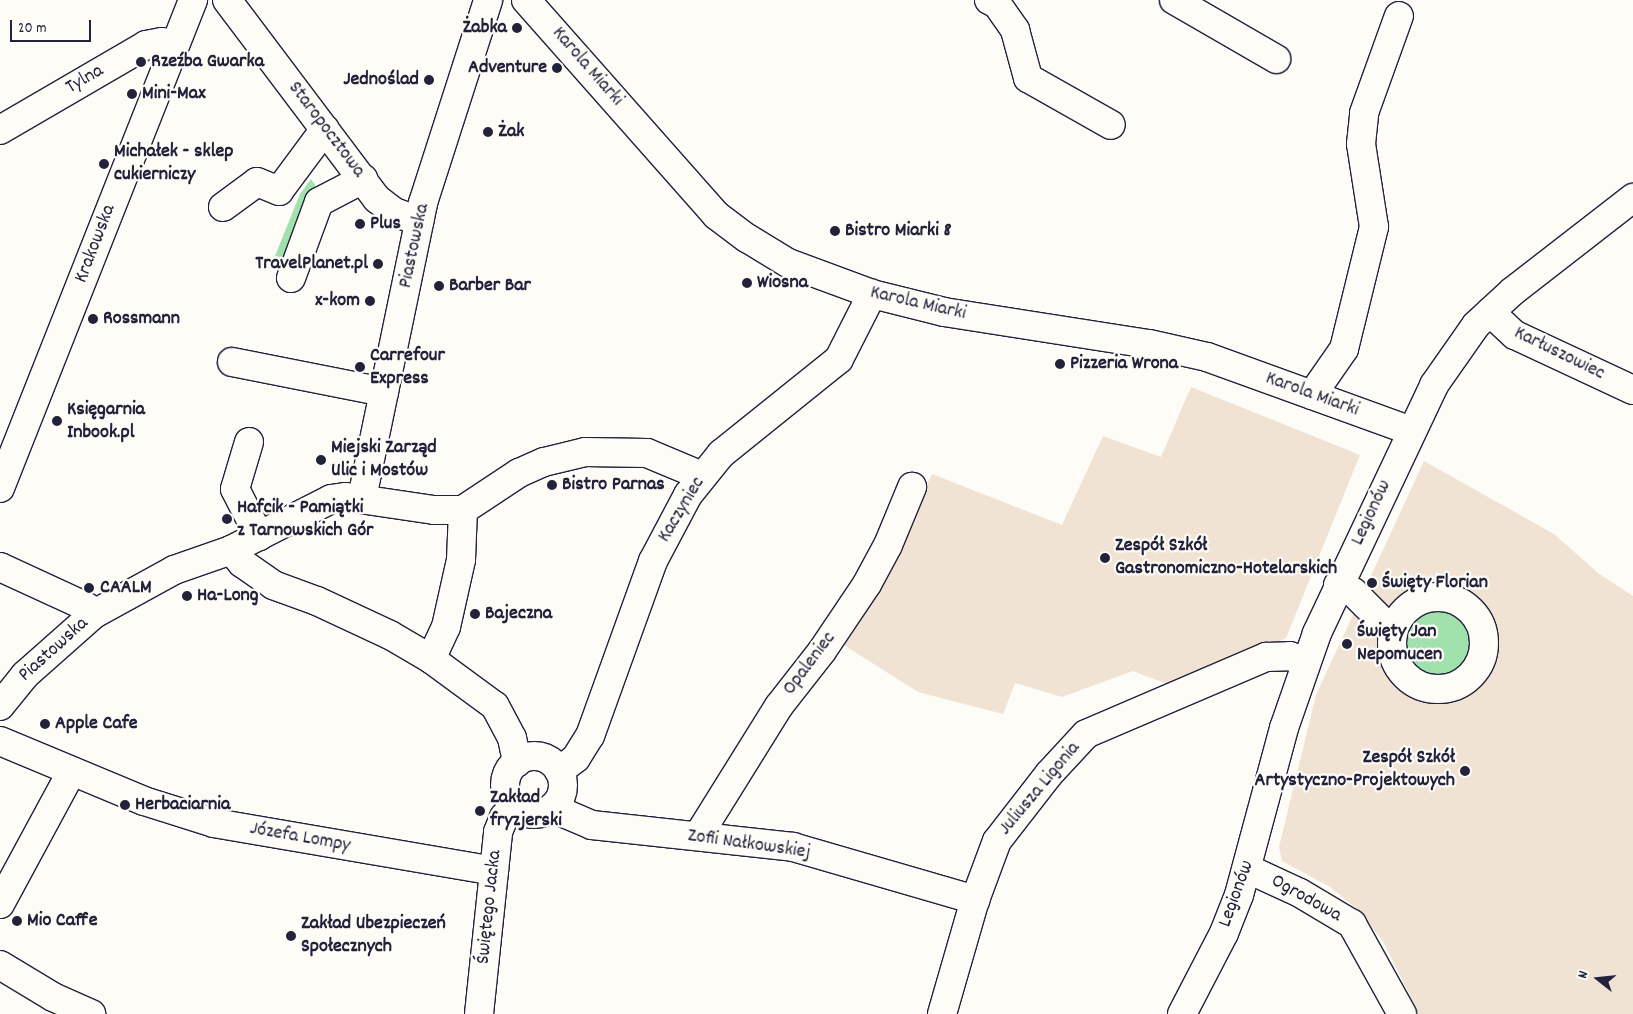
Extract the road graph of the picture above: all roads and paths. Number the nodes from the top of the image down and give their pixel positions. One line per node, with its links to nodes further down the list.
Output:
1 (193, 0): 8 (street, Krakowska)
2 (227, 0): 11 (street, Staropocztowa)
3 (488, 0): 16 (street, Piastowska)
4 (526, 0): 18 (street, Karola Miarki)
5 (989, 0): 10 (street)
6 (1174, 0): 9 (street)
7 (1398, 16): 23 (street)
8 (174, 44): 12 (street, Tylna); 26 (street, Krakowska)
9 (1276, 59)
10 (1111, 125)
11 (325, 129): 13 (street, Staropocztowa); 15 (street)
12 (0, 130)
13 (362, 179): 16 (street, Staropocztowa); 17 (street)
14 (1633, 198): 19 (street, Legionów)
15 (223, 207)
16 (419, 221): 22 (street, Piastowska)
17 (291, 278)
18 (872, 294): 23 (street, Karola Miarki); 27 (street, Kaczyniec)
19 (1490, 312): 21 (street, Karłuszowiec); 24 (street, Legionów)
20 (232, 362): 22 (street)
21 (1633, 390)
22 (384, 392): 30 (street, Piastowska)
23 (1312, 395): 24 (street, Karola Miarki)
24 (1411, 430): 35 (street, Legionów)
25 (249, 442): 32 (street)
26 (6, 457): 29 (street, Krakowska)
27 (702, 476): 31 (street); 43 (street, Kaczyniec)
28 (912, 487): 47 (street, Opaleniec)
29 (0, 488)
30 (362, 498): 31 (street, Piastowska); 32 (street, Piastowska)
31 (463, 510): 38 (street)
32 (259, 536): 33 (street, Piastowska)
33 (231, 550): 38 (street); 40 (street, Piastowska)
34 (0, 567): 36 (street)
35 (1338, 585): 37 (street); 39 (street, Legionów)
36 (87, 607)
37 (1393, 632)
38 (431, 659): 42 (street)
39 (1306, 662): 48 (street, Legionów); 50 (street, Juliusza Ligonia)
40 (0, 706)
41 (0, 740): 44 (street, Józefa Lompy)
42 (517, 762): 43 (street); 45 (street)
43 (559, 770): 46 (street)
44 (72, 771): 49 (street, Józefa Lompy); 51 (street)
45 (514, 806): 46 (street); 49 (street, Świętego Jacka)
46 (552, 808): 47 (street, Zofii Nałkowskiej)
47 (698, 836): 50 (street, Zofii Nałkowskiej)
48 (1248, 869): 56 (street, Legionów); 57 (street, Ogrodowa)
49 (494, 871): 54 (street, Świętego Jacka)
50 (975, 900): 55 (street, Juliusza Ligonia)
51 (0, 904)
52 (0, 966): 53 (street)
53 (91, 1014)
54 (479, 1014)
55 (942, 1014)
56 (1182, 1014)
57 (1402, 1014)

